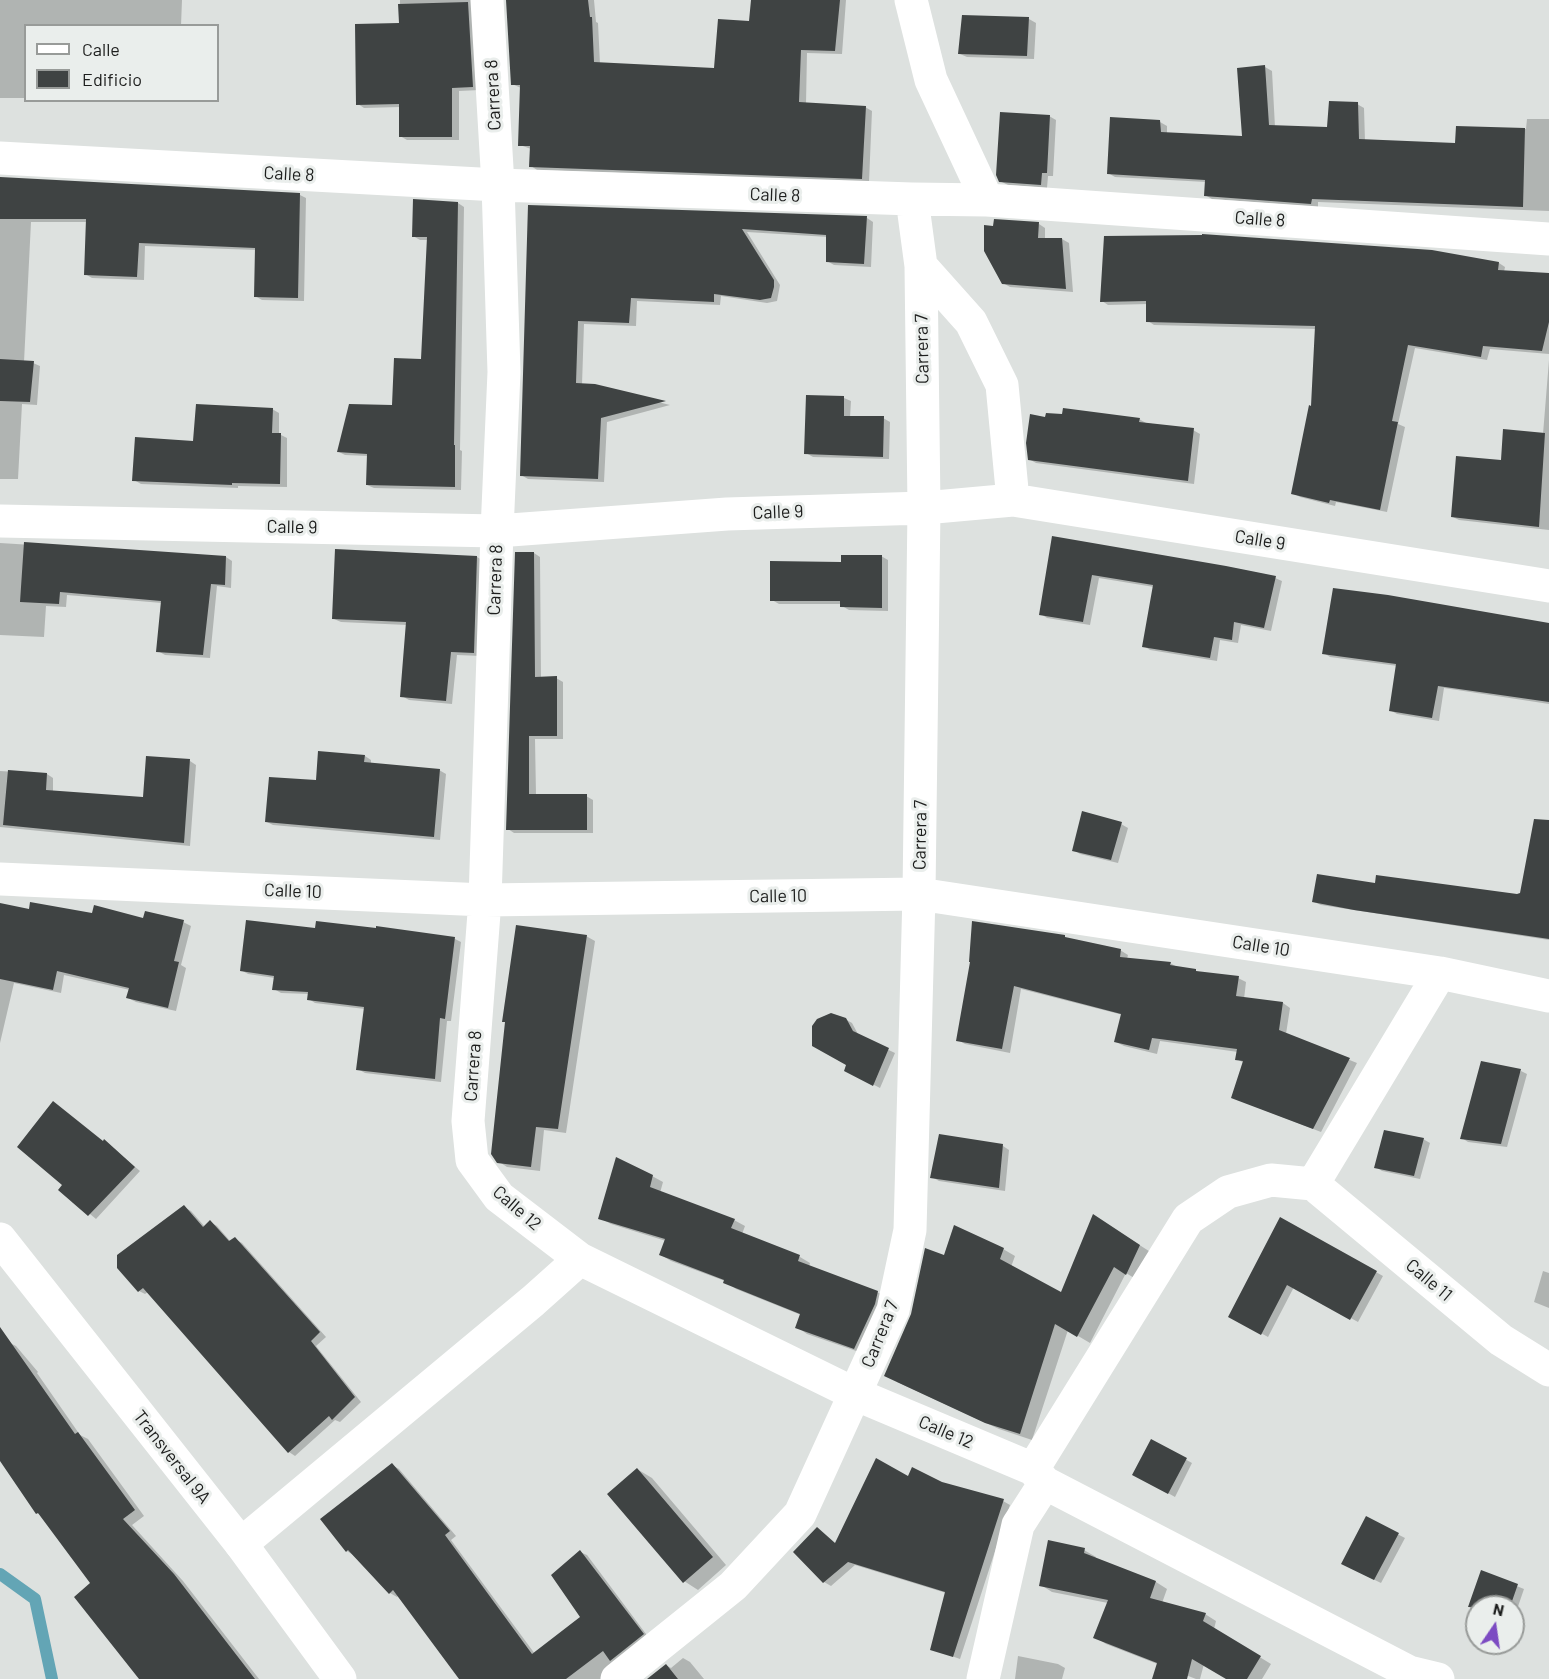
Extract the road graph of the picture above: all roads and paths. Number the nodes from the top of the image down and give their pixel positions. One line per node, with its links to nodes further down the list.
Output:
1 (487, 0): 4 (street, Carrera 8)
2 (910, 0): 6 (street)
3 (0, 158): 4 (street, Calle 8)
4 (498, 185): 5 (street, Calle 8); 12 (street, Carrera 8)
5 (912, 199): 6 (street, Calle 8); 8 (street, Carrera 7)
6 (987, 200): 7 (street, Calle 8)
7 (1549, 239)
8 (921, 266): 9 (street, Carrera 7); 10 (street, Carrera 7)
9 (1013, 500): 10 (street, Calle 9); 13 (street, Calle 9)
10 (924, 508): 12 (street, Calle 9); 15 (street, Carrera 7)
11 (0, 521): 12 (street, Calle 9)
12 (497, 531): 16 (street, Carrera 8)
13 (1549, 586)
14 (0, 879): 16 (street, Calle 10)
15 (919, 894): 16 (street, Calle 10); 17 (street, Calle 10); 24 (street, Carrera 7)
16 (486, 900): 19 (street, Carrera 8)
17 (1440, 973): 18 (street, Calle 10); 20 (street)
18 (1549, 996)
19 (472, 1160): 22 (street, Calle 12)
20 (1313, 1184): 23 (street, Calle 11); 25 (street)
21 (0, 1239): 26 (street, Transversal 9A)
22 (580, 1259): 24 (street, Calle 12); 26 (street)
23 (1549, 1370)
24 (855, 1394): 25 (street, Calle 12); 28 (street, Carrera 7)
25 (1039, 1476): 29 (street); 30 (street, Calle 12)
26 (241, 1544): 27 (street, Transversal 9A)
27 (340, 1679)
28 (617, 1679)
29 (983, 1679)
30 (1438, 1679)

